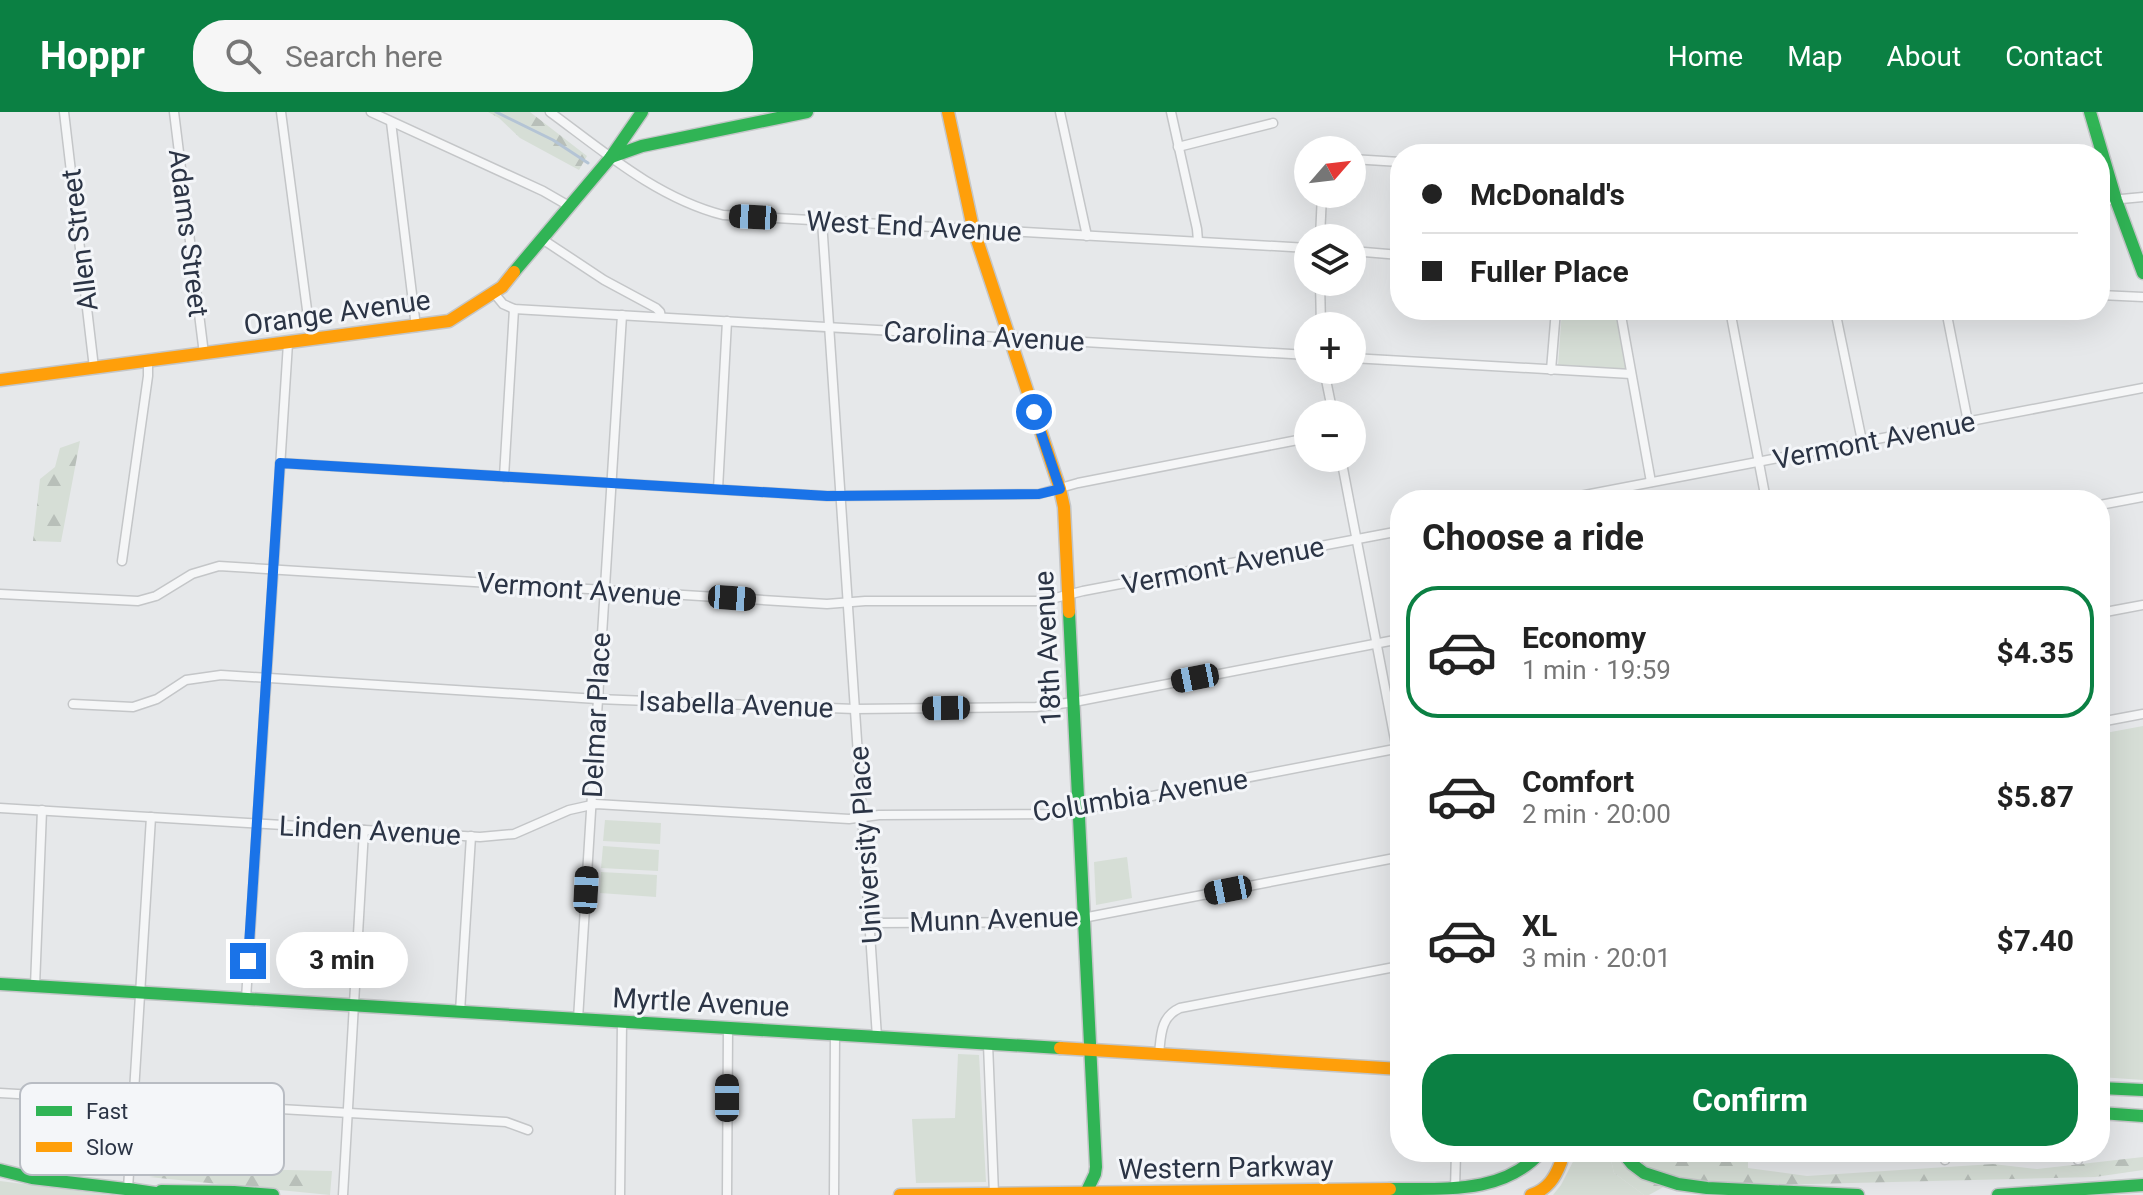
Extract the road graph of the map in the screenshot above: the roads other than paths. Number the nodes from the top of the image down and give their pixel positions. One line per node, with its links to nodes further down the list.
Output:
1 (64, 112): 54 (street, Allen Street)
2 (174, 112): 50 (street, Adams Street)
3 (281, 112): 48 (street)
4 (371, 112): 12 (street)
5 (550, 112): 16 (street, West End Avenue)
6 (642, 112): 16 (main road, Orange Avenue)
7 (807, 112): 16 (main road)
8 (948, 112): 25 (main road, 18th Avenue)
9 (1060, 112): 26 (street)
10 (1171, 112): 15 (street)
11 (2090, 112): 14 (main road)
12 (391, 122): 23 (street); 45 (street)
13 (1273, 123): 15 (street)
14 (2099, 144)
15 (1178, 147): 28 (street)
16 (611, 157): 23 (main road, Orange Avenue); 24 (street, West End Avenue)
17 (1366, 160): 18 (street)
18 (1390, 161)
19 (2110, 180): 22 (main road)
20 (2143, 197): 22 (street)
21 (2110, 200): 22 (street)
22 (2116, 200): 32 (main road)
23 (569, 206): 27 (main road, Orange Avenue)
24 (822, 221): 25 (street, West End Avenue); 46 (street, University Place)
25 (973, 228): 26 (street, West End Avenue); 47 (main road, 18th Avenue)
26 (1087, 236): 28 (street, West End Avenue)
27 (542, 239): 33 (main road, Orange Avenue); 38 (street)
28 (1198, 241): 29 (street, West End Avenue)
29 (1294, 247)
30 (1366, 252): 31 (street)
31 (1390, 254)
32 (2143, 273)
33 (494, 293): 36 (street); 45 (main road, Orange Avenue)
34 (2110, 295): 35 (street)
35 (2143, 297)
36 (514, 309): 37 (street, Carolina Avenue); 65 (street)
37 (622, 315): 38 (street, Carolina Avenue); 67 (street, Delmar Place)
38 (661, 317): 44 (street, Carolina Avenue)
39 (1555, 320): 55 (street)
40 (1622, 320): 56 (street)
41 (1732, 320): 62 (street)
42 (1837, 320): 61 (street)
43 (1948, 320): 59 (street)
44 (727, 321): 46 (street, Carolina Avenue); 68 (street)
45 (416, 327): 48 (main road, Orange Avenue)
46 (829, 327): 47 (street, Carolina Avenue); 72 (street, University Place)
47 (1008, 337): 51 (street, Carolina Avenue); 69 (main road, 18th Avenue)
48 (311, 340): 49 (main road, Orange Avenue)
49 (288, 343): 50 (main road, Orange Avenue); 63 (street)
50 (204, 354): 53 (main road, Orange Avenue)
51 (1294, 354)
52 (1366, 359): 55 (street)
53 (148, 361): 54 (main road, Orange Avenue); 77 (street)
54 (94, 368): 57 (main road, Orange Avenue)
55 (1551, 370): 56 (street)
56 (1631, 374): 66 (street)
57 (0, 380)
58 (2143, 388): 59 (street, Vermont Avenue)
59 (1968, 422): 61 (street, Vermont Avenue)
60 (1294, 441): 69 (street)
61 (1862, 441): 62 (street, Vermont Avenue)
62 (1759, 462): 66 (street, Vermont Avenue); 71 (street)
63 (280, 463): 65 (street); 78 (street)
64 (1344, 472): 76 (street)
65 (504, 477): 67 (street)
66 (1651, 482): 70 (street, Vermont Avenue)
67 (611, 483): 68 (street); 79 (street, Delmar Place)
68 (718, 489): 72 (street)
69 (1060, 489): 72 (street); 81 (main road, 18th Avenue)
70 (1610, 490)
71 (1764, 490)
72 (841, 496): 82 (street, University Place)
73 (2143, 497): 74 (street)
74 (2110, 503)
75 (1390, 533): 76 (street, Vermont Avenue)
76 (1357, 540): 81 (street, Vermont Avenue); 86 (street)
77 (122, 561)
78 (273, 570): 79 (street, Vermont Avenue); 80 (street, Vermont Avenue); 87 (street)
79 (604, 590): 82 (street, Vermont Avenue); 88 (street, Delmar Place)
80 (0, 594)
81 (1069, 595): 82 (street, Vermont Avenue); 89 (main road, 18th Avenue)
82 (848, 602): 92 (street, University Place)
83 (2143, 605): 84 (street)
84 (2110, 611)
85 (1390, 641): 86 (street, Isabella Avenue)
86 (1377, 643): 89 (street, Isabella Avenue); 91 (street)
87 (266, 677): 88 (street, Isabella Avenue); 90 (street, Isabella Avenue); 102 (street)
88 (597, 699): 92 (street, Isabella Avenue); 96 (street, Delmar Place)
89 (1074, 702): 92 (street, Isabella Avenue); 99 (main road, 18th Avenue)
90 (73, 704)
91 (1390, 708)
92 (855, 709): 101 (street, University Place)
93 (2143, 714): 94 (street)
94 (2110, 720)
95 (1390, 750): 99 (street, Columbia Avenue)
96 (591, 804): 101 (street, Columbia Avenue); 104 (street, Linden Avenue); 115 (street, Delmar Place)
97 (0, 808): 98 (street, Linden Avenue)
98 (42, 810): 100 (street, Linden Avenue); 110 (street)
99 (1079, 810): 101 (street, Columbia Avenue); 106 (main road, 18th Avenue)
100 (151, 817): 102 (street, Linden Avenue); 111 (street)
101 (863, 818): 107 (street, University Place)
102 (257, 823): 103 (street, Linden Avenue); 112 (street)
103 (364, 830): 104 (street, Linden Avenue); 113 (street)
104 (471, 836): 114 (street)
105 (1390, 859): 106 (street, Munn Avenue)
106 (1084, 918): 107 (street, Munn Avenue); 121 (main road, 18th Avenue)
107 (870, 923): 119 (street, University Place)
108 (1390, 968): 122 (street)
109 (0, 984): 110 (main road, Myrtle Avenue)
110 (35, 986): 111 (main road, Myrtle Avenue)
111 (140, 993): 112 (main road, Myrtle Avenue); 124 (street)
112 (246, 999): 113 (main road, Myrtle Avenue)
113 (354, 1005): 114 (main road, Myrtle Avenue); 130 (street)
114 (460, 1012): 115 (main road, Myrtle Avenue)
115 (578, 1019): 116 (main road, Myrtle Avenue)
116 (622, 1022): 117 (main road, Myrtle Avenue); 148 (street)
117 (728, 1028): 118 (main road, Myrtle Avenue); 149 (street)
118 (835, 1035): 119 (main road, Myrtle Avenue); 150 (street)
119 (877, 1037): 120 (main road, Myrtle Avenue)
120 (988, 1044): 121 (main road, Myrtle Avenue); 143 (street)
121 (1091, 1050): 122 (main road, Myrtle Avenue); 144 (main road, 18th Avenue)
122 (1159, 1054): 123 (main road, Myrtle Avenue)
123 (1390, 1068)
124 (135, 1083)
125 (2110, 1088): 126 (main road)
126 (2143, 1090)
127 (0, 1093): 128 (street)
128 (20, 1094)
129 (284, 1110): 130 (street)
130 (347, 1114): 133 (street); 147 (street)
131 (2110, 1114): 132 (main road)
132 (2143, 1116)
133 (528, 1130)
134 (1456, 1162): 142 (street)
135 (1531, 1162): 142 (main road, Western Parkway)
136 (1561, 1162): 152 (main road)
137 (1630, 1162): 153 (main road)
138 (0, 1170): 141 (main road)
139 (129, 1175): 141 (street)
140 (2143, 1185): 154 (main road)
141 (128, 1189): 145 (main road); 146 (main road)
142 (1455, 1189): 144 (main road, Western Parkway)
143 (994, 1194): 144 (main road, Western Parkway); 151 (main road, Western Parkway)
144 (1085, 1194)
145 (169, 1195)
146 (273, 1195)
147 (343, 1195)
148 (620, 1195)
149 (727, 1195)
150 (834, 1195)
151 (900, 1195)
152 (1531, 1195)
153 (1858, 1195)
154 (1998, 1195)

